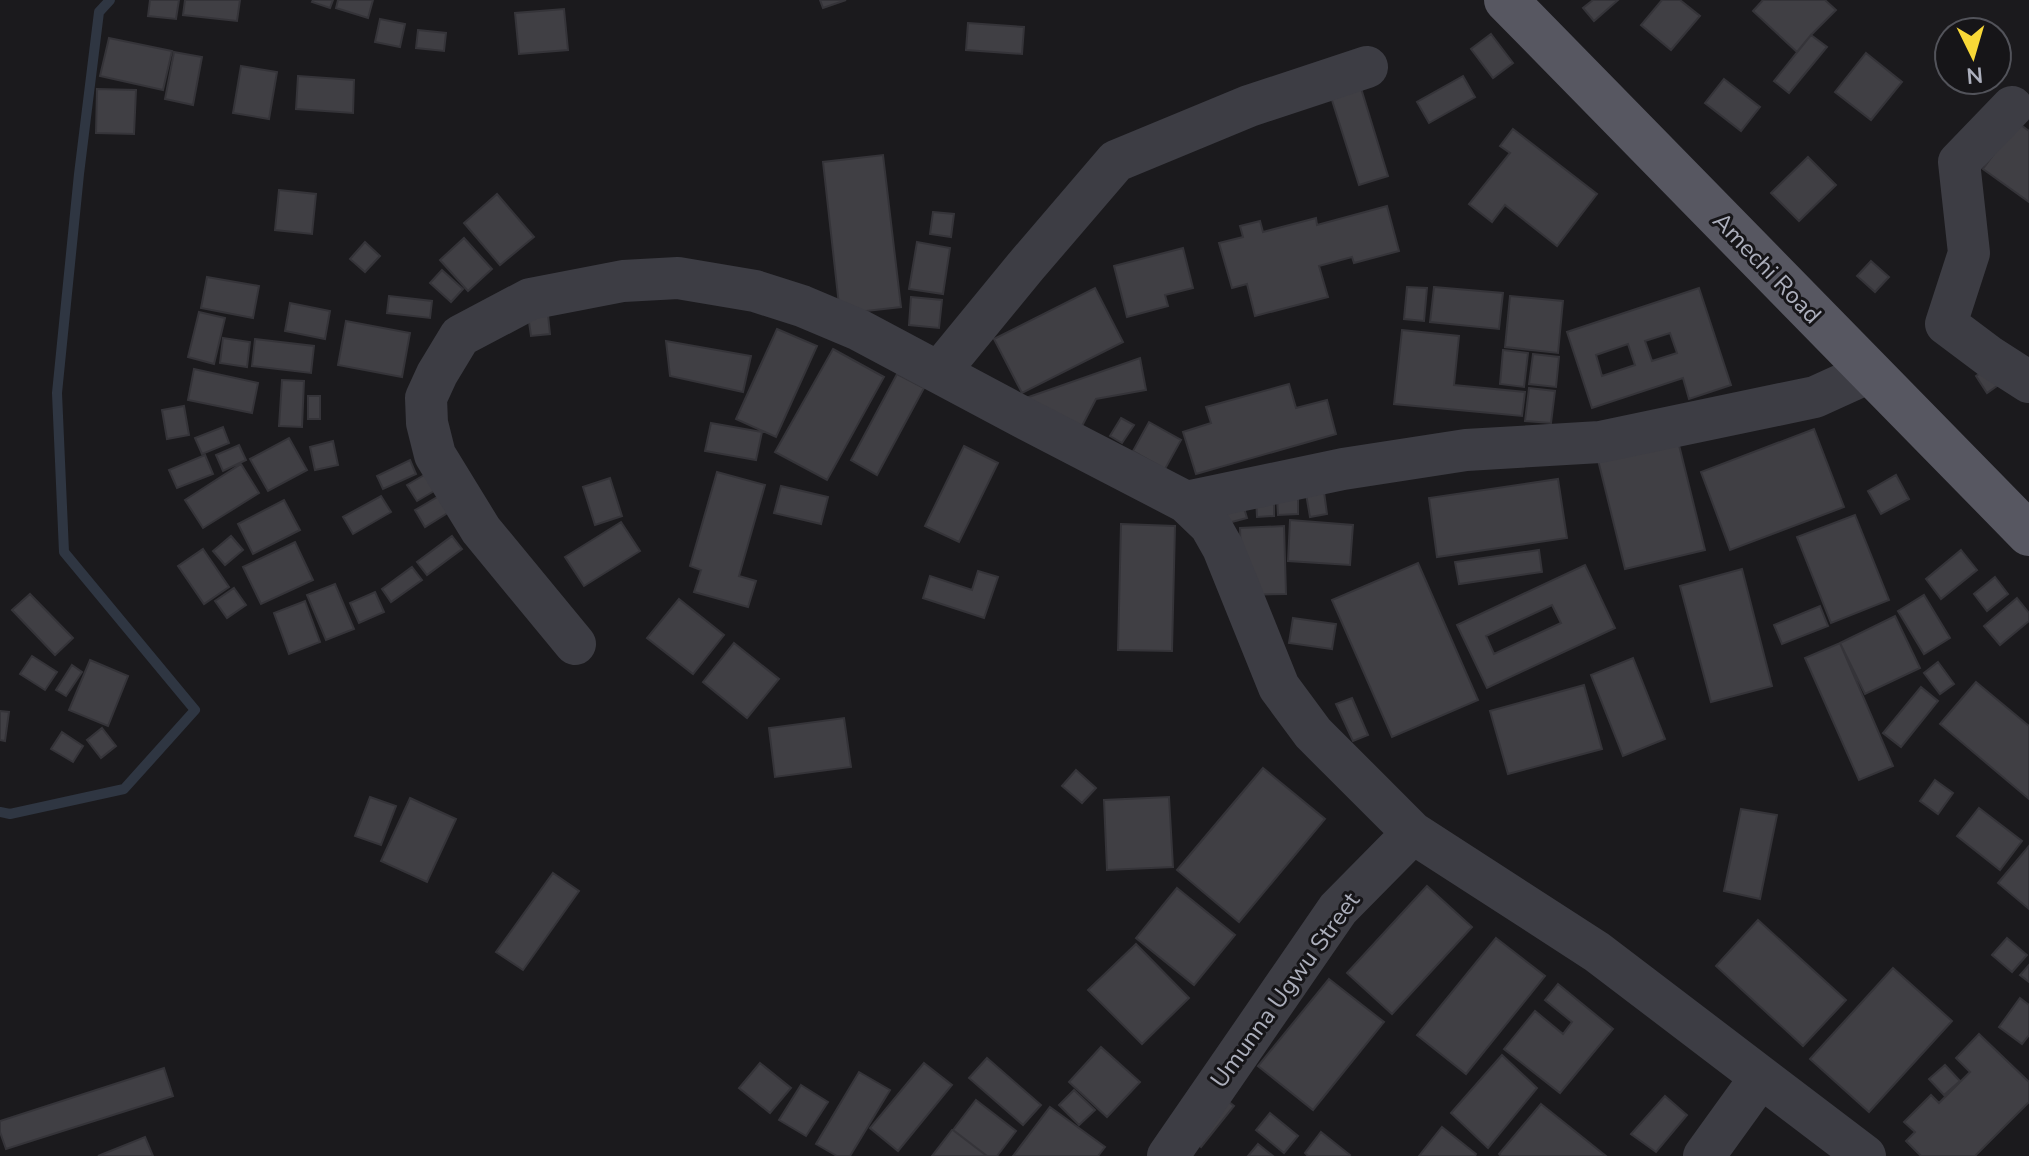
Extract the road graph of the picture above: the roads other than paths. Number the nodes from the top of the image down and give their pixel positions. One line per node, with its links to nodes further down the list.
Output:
1 (1506, 0): 5 (main road, Amechi Road)
2 (1367, 67): 4 (street)
3 (2012, 107): 6 (street)
4 (939, 372): 7 (street); 9 (street)
5 (1870, 372): 7 (street); 8 (main road, Amechi Road)
6 (2029, 382)
7 (1186, 502): 10 (street)
8 (2029, 534)
9 (575, 644)
10 (1413, 833): 11 (street); 12 (street, Umunna Ugwu Street)
11 (1761, 1077): 13 (street); 14 (street)
12 (1168, 1156)
13 (1704, 1156)
14 (1865, 1156)

